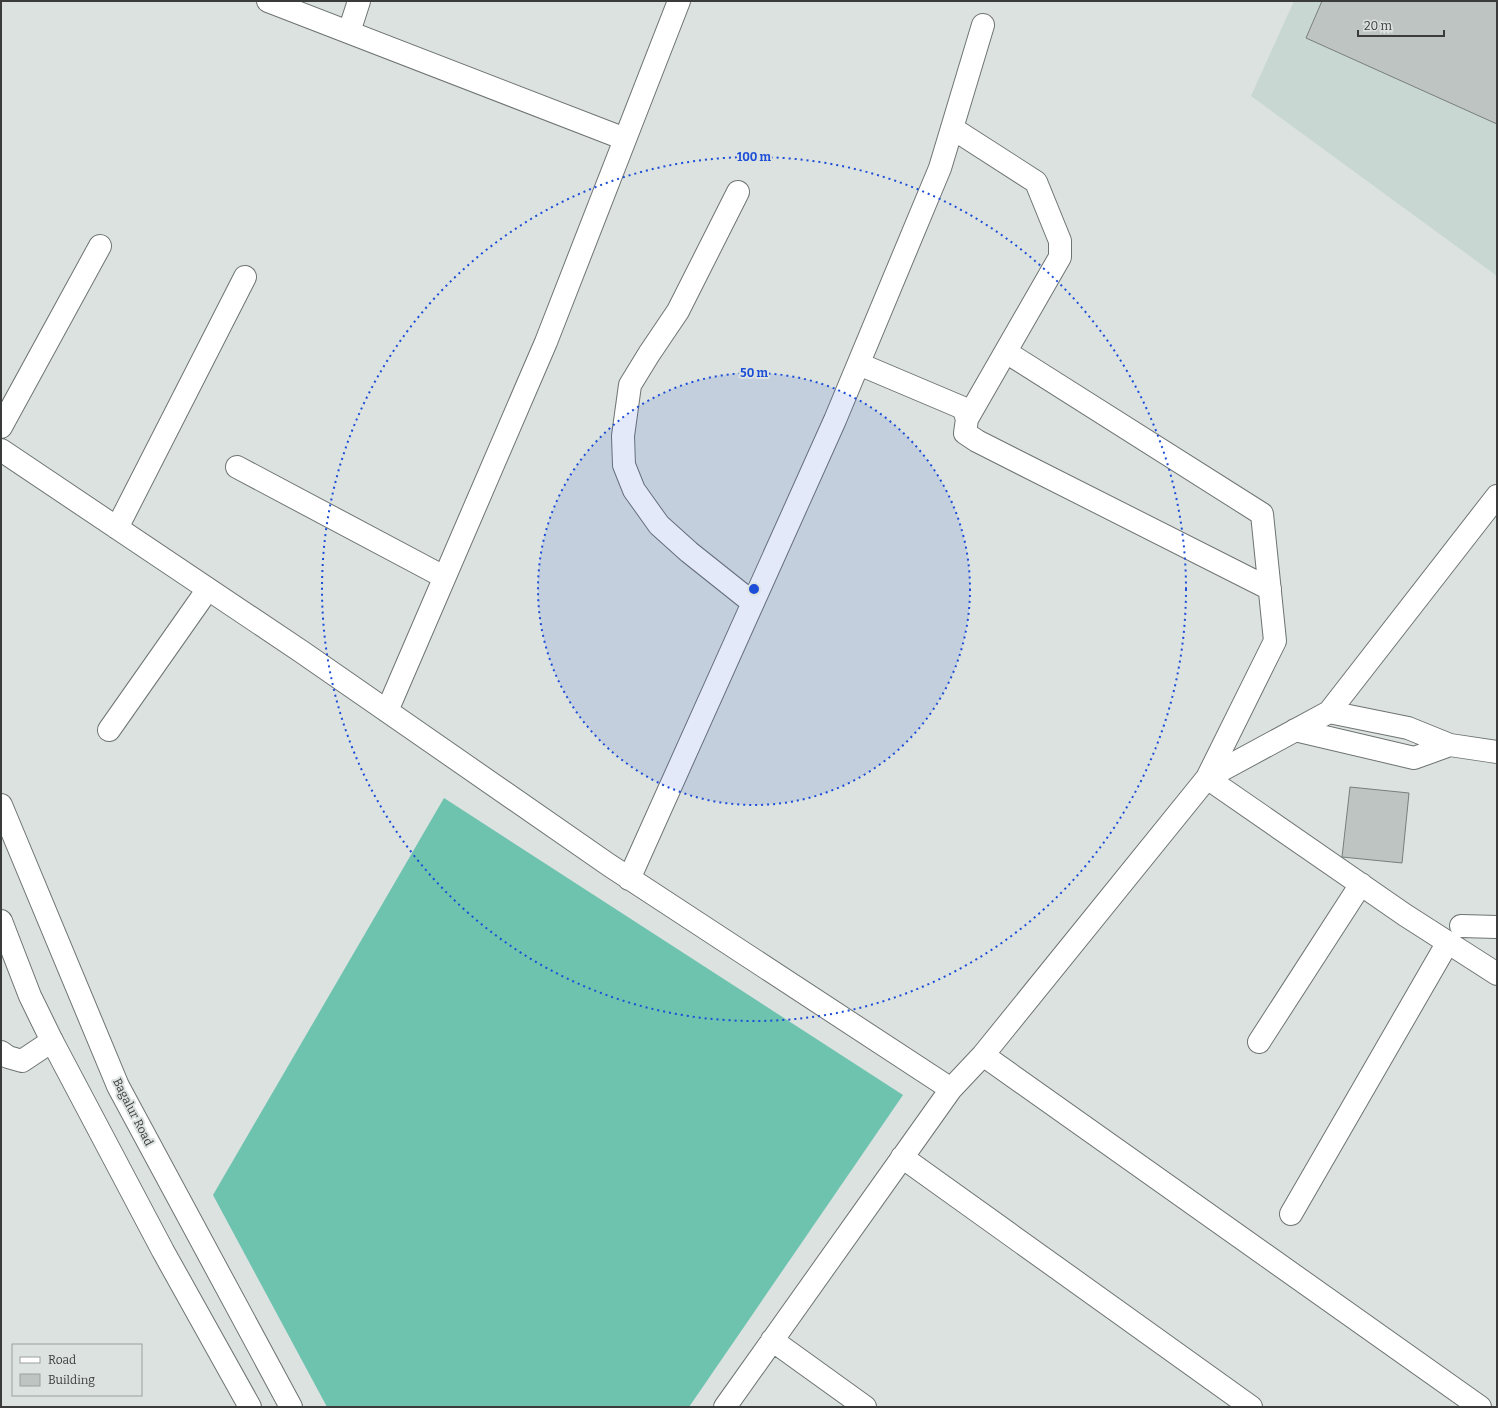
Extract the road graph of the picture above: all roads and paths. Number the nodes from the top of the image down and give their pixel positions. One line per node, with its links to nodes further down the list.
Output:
1 (268, 1): 5 (street)
2 (359, 1): 5 (street)
3 (680, 1): 7 (street)
4 (983, 25): 6 (street)
5 (349, 32): 7 (street)
6 (952, 128): 11 (street); 12 (street)
7 (625, 139): 19 (street)
8 (738, 192): 22 (street)
9 (100, 246): 14 (street)
10 (245, 277): 18 (street)
11 (1006, 352): 13 (street); 21 (street)
12 (859, 364): 13 (street); 22 (street)
13 (967, 419): 21 (street)
14 (1, 427)
15 (1, 450): 18 (street)
16 (237, 467): 19 (street)
17 (1497, 496): 24 (street)
18 (117, 528): 20 (street)
19 (444, 577): 23 (street)
20 (208, 589): 23 (street); 25 (street)
21 (1270, 589): 29 (street)
22 (753, 603): 31 (street)
23 (387, 711): 31 (street)
24 (1329, 712): 26 (street); 27 (street)
25 (109, 730)
26 (1295, 730): 27 (street); 29 (street)
27 (1450, 745): 28 (street)
28 (1497, 752)
29 (1207, 778): 32 (street); 40 (street)
30 (1, 804): 46 (street, Bagalur Road)
31 (629, 878): 41 (street)
32 (1361, 884): 35 (street); 38 (street)
33 (1, 921): 37 (street)
34 (1497, 927): 35 (street)
35 (1454, 934): 36 (street); 43 (street)
36 (1497, 974)
37 (52, 1041): 39 (street); 45 (street)
38 (1259, 1042)
39 (1, 1052)
40 (983, 1055): 41 (street); 50 (street)
41 (952, 1088): 42 (street)
42 (902, 1157): 44 (street); 49 (street)
43 (1291, 1214)
44 (772, 1340): 47 (street); 48 (street)
45 (250, 1407)
46 (291, 1407)
47 (725, 1407)
48 (865, 1407)
49 (1251, 1407)
50 (1480, 1407)

